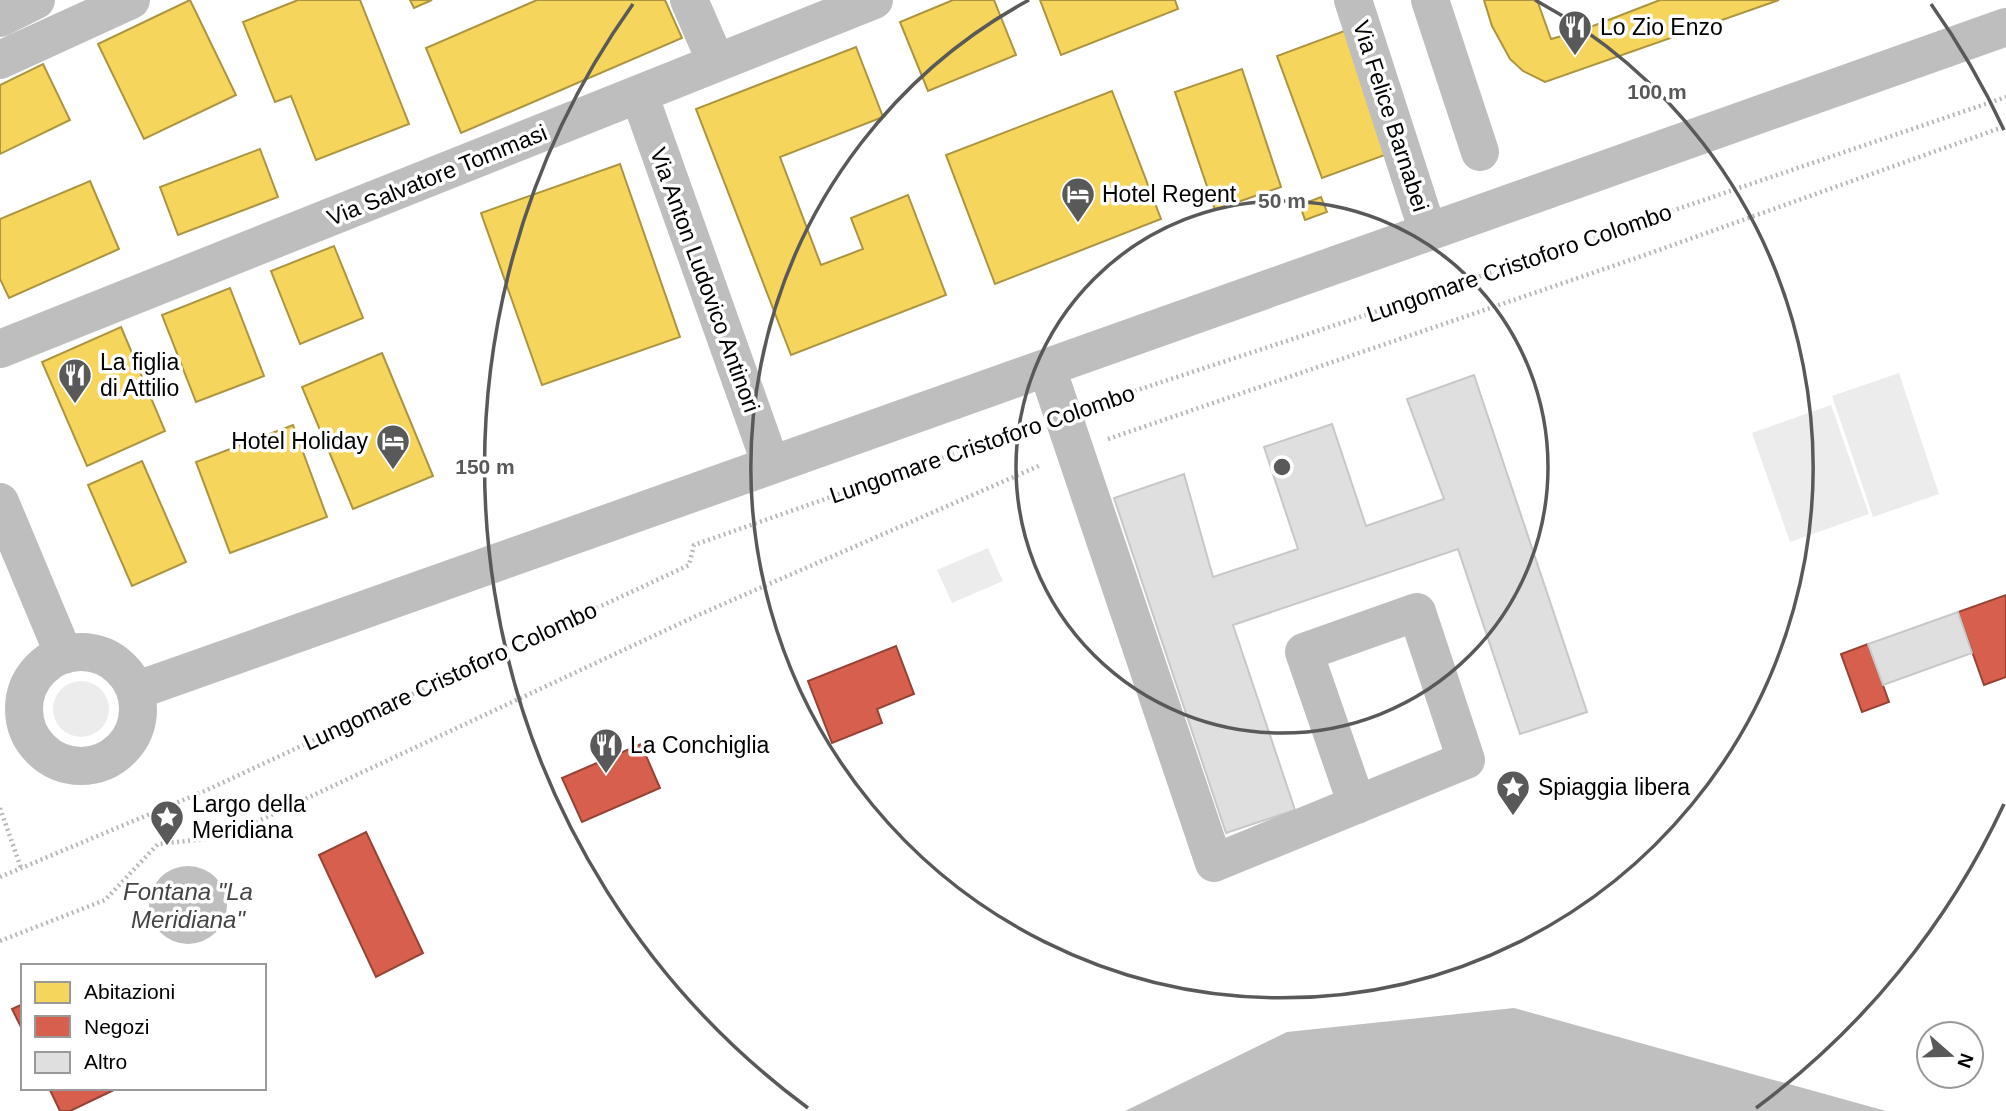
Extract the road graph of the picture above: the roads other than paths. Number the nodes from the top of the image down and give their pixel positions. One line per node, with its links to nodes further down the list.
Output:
1 (36, 0): 7 (street)
2 (131, 0): 9 (street)
3 (689, 0): 10 (street)
4 (874, 0): 10 (street, Via Salvatore Tommasi)
5 (1353, 0): 13 (street, Via Felice Barnabei)
6 (1430, 0): 12 (street)
7 (0, 18)
8 (2006, 27): 13 (street)
9 (0, 61)
10 (716, 62): 11 (street, Via Salvatore Tommasi)
11 (639, 94): 14 (street, Via Salvatore Tommasi); 16 (street, Via Anton Ludovico Antinori)
12 (1480, 152)
13 (1428, 232): 15 (street)
14 (0, 349)
15 (1047, 368): 16 (street); 22 (street)
16 (771, 465): 20 (street)
17 (0, 502): 18 (street)
18 (8, 545): 19 (street)
19 (64, 654): 20 (street); 21 (street)
20 (135, 691): 21 (street)
21 (13, 710)
22 (1357, 805): 22 (street)

